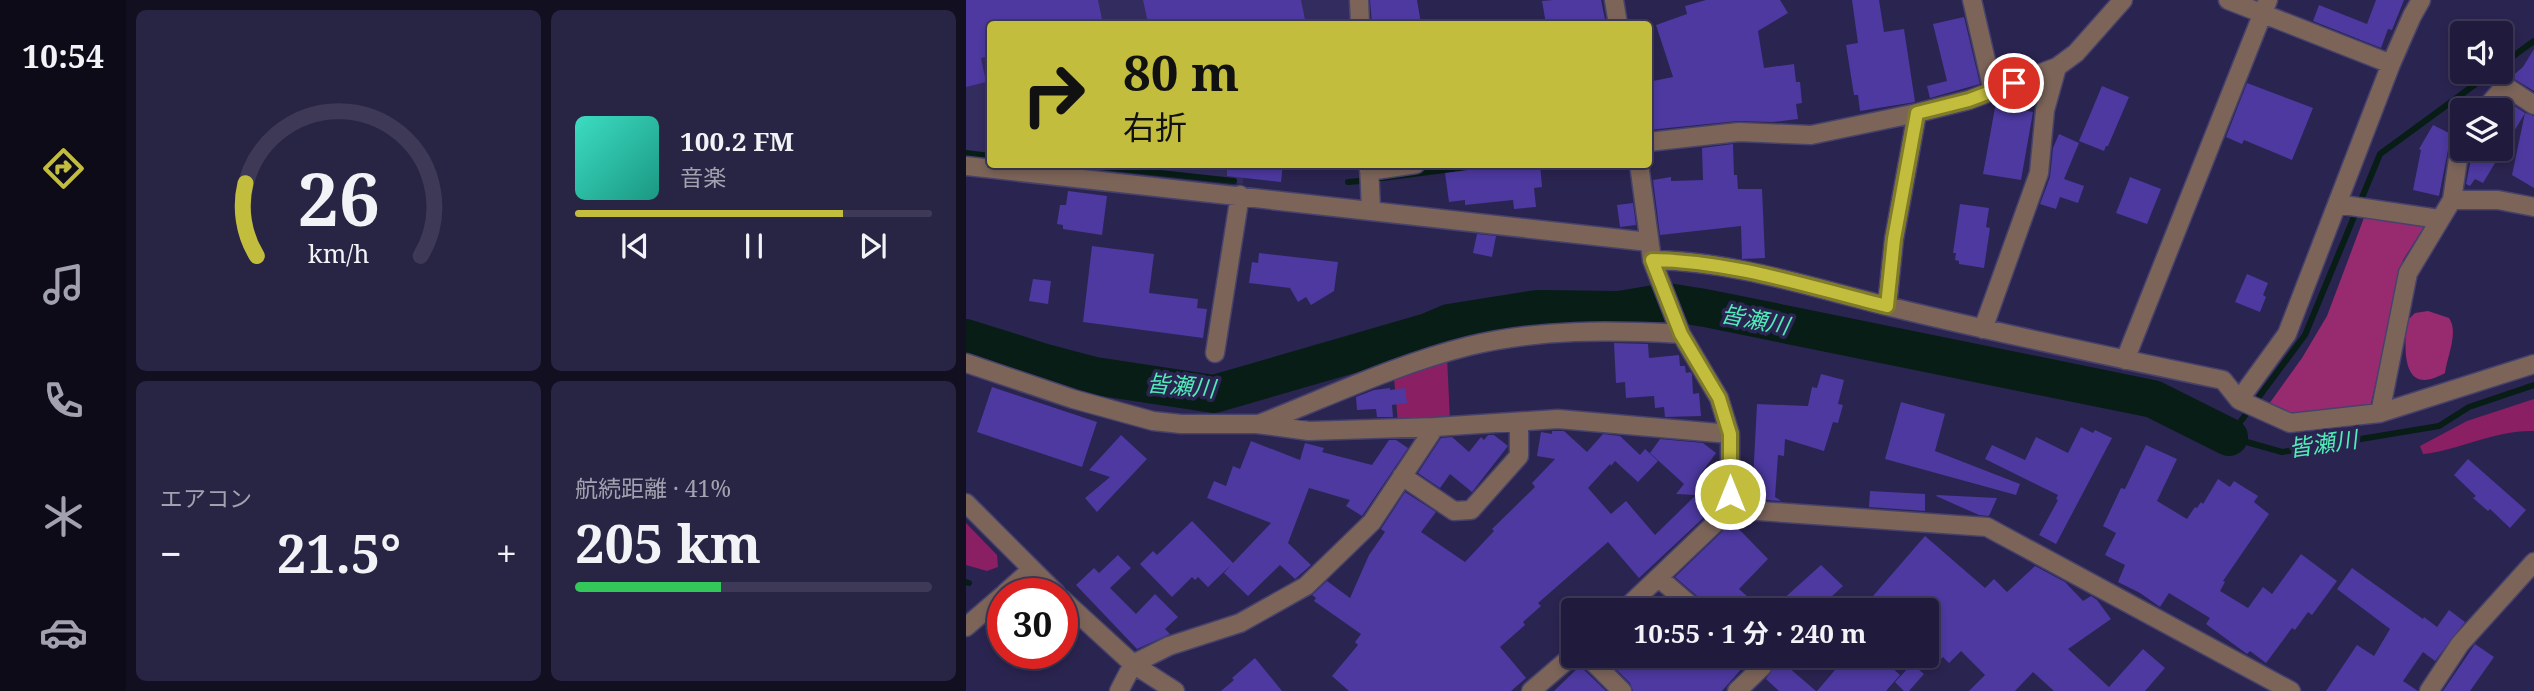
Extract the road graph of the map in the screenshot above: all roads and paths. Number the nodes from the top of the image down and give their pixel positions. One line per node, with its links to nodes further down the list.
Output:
1 (1359, 0): 8 (street)
2 (1614, 0): 9 (street)
3 (1972, 0): 12 (street)
4 (2123, 0): 11 (street)
5 (2228, 0): 7 (street)
6 (2421, 0): 10 (street)
7 (2265, 7): 10 (street); 32 (street)
8 (1360, 21)
9 (1618, 21)
10 (2390, 64): 23 (street)
11 (2057, 66): 12 (street); 29 (street)
12 (1993, 91): 15 (street)
13 (2494, 98): 14 (street)
14 (2534, 105)
15 (1917, 113): 16 (street); 28 (street)
16 (1652, 142)
17 (2458, 161): 22 (street)
18 (966, 166): 21 (street)
19 (1369, 168): 25 (street)
20 (1640, 168): 27 (street)
21 (1240, 195): 25 (street); 31 (street)
22 (2452, 200): 24 (street); 26 (street)
23 (2341, 204): 26 (street); 35 (street)
24 (2534, 207)
25 (1371, 210): 27 (street)
26 (2439, 219): 36 (street)
27 (1651, 251): 28 (street); 30 (street)
28 (1887, 306): 29 (street)
29 (1983, 329): 32 (street)
30 (1681, 334): 38 (street); 40 (street)
31 (1215, 353)
32 (2125, 360): 35 (street)
33 (966, 363): 38 (street)
34 (2534, 364): 36 (street)
35 (2239, 400): 36 (street)
36 (2380, 413)
37 (1519, 422): 39 (street); 40 (street); 41 (street)
38 (1257, 425): 39 (street)
39 (1436, 427): 41 (street)
40 (1730, 434): 43 (street)
41 (1402, 476): 55 (street)
42 (966, 503): 45 (street)
43 (1730, 509): 48 (street); 64 (street)
44 (2534, 562): 49 (street)
45 (1031, 570): 46 (street); 47 (street)
46 (1022, 578)
47 (1040, 578)
48 (1659, 578): 50 (street); 51 (street)
49 (2528, 583): 65 (street)
50 (1637, 598)
51 (1682, 598)
52 (987, 609): 54 (street)
53 (1078, 614): 55 (street)
54 (966, 627)
55 (1133, 664): 59 (street); 60 (street)
56 (1561, 666): 61 (street)
57 (1599, 668): 62 (street)
58 (1761, 668): 63 (street)
59 (1119, 691)
60 (1175, 691)
61 (1531, 691)
62 (1622, 691)
63 (1737, 691)
64 (2291, 691)
65 (2429, 691)

